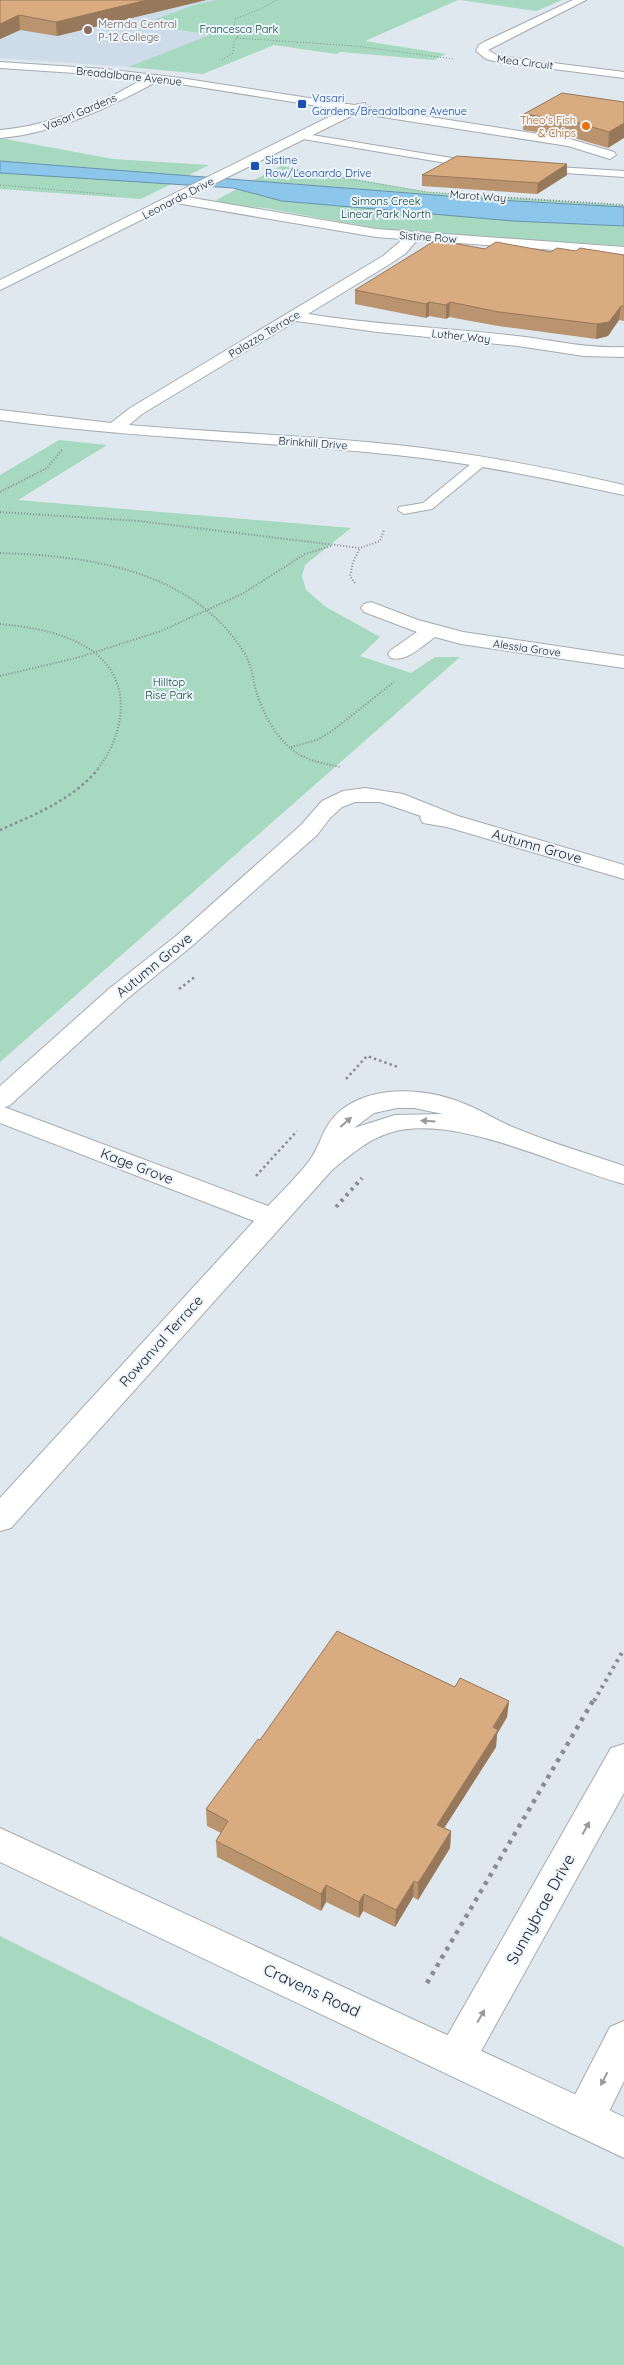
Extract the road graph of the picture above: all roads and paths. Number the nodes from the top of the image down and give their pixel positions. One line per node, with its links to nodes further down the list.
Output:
1 (276, 0): 3 (path)
2 (581, 0): 7 (street, Mea Circuit)
3 (237, 38): 4 (path); 5 (path)
4 (454, 59)
5 (220, 61)
6 (0, 65): 8 (street, Breadalbane Avenue)
7 (624, 74)
8 (156, 78): 9 (street, Breadalbane Avenue); 12 (street, Vasari Gardens)
9 (258, 93): 10 (street, Breadalbane Avenue); 11 (street, Breadalbane Avenue)
10 (369, 102): 11 (street, Leonardo Drive); 14 (street, Breadalbane Avenue)
11 (356, 109): 13 (street, Leonardo Drive); 14 (street, Breadalbane Avenue)
12 (0, 134)
13 (300, 136): 15 (lane); 20 (street, Leonardo Drive)
14 (617, 160): 18 (lane)
15 (485, 166)
16 (531, 168): 18 (lane)
17 (293, 170): 21 (path, Marot Way)
18 (607, 173): 19 (lane)
19 (624, 174)
20 (168, 202): 22 (street, Sistine Row); 24 (street, Leonardo Drive)
21 (624, 205)
22 (413, 236): 23 (street, Sistine Row); 25 (street, Palazzo Terrace)
23 (624, 251)
24 (0, 286)
25 (294, 316): 26 (street, Luther Way); 29 (street, Palazzo Terrace)
26 (616, 353): 27 (street, Luther Way)
27 (624, 364)
28 (0, 415): 29 (street, Brinkhill Drive)
29 (114, 428): 30 (street, Brinkhill Drive)
30 (481, 462): 31 (street, Brinkhill Drive); 32 (lane)
31 (624, 490)
32 (404, 510)
33 (0, 512): 35 (path)
34 (384, 526): 35 (path)
35 (334, 545): 38 (path)
36 (0, 552): 38 (path)
37 (371, 608): 40 (street, Alessia Grove)
38 (210, 610): 41 (path); 46 (path)
39 (0, 624): 41 (path)
40 (432, 630): 42 (street); 43 (street, Alessia Grove)
41 (92, 652): 44 (path); 48 (path)
42 (398, 654)
43 (624, 662)
44 (0, 676)
45 (396, 680): 46 (path)
46 (291, 747): 47 (path)
47 (345, 769)
48 (0, 830)
49 (624, 872): 50 (street, Autumn Grove)
50 (0, 1100)
51 (0, 1114): 55 (street, Kage Grove)
52 (368, 1172): 54 (path)
53 (624, 1175): 55 (street, Rowanval Terrace)
54 (336, 1207)
55 (273, 1218): 56 (street, Rowanval Terrace)
56 (0, 1519)
57 (624, 1649): 60 (path)
58 (624, 1759): 62 (street, Sunnybrae Drive, one-way to 58)
59 (0, 1844): 62 (street, Cravens Road)
60 (427, 1983)
61 (624, 2040): 63 (street, one-way to 63)
62 (456, 2058): 63 (street, Cravens Road)
63 (584, 2118): 64 (street, Cravens Road)
64 (624, 2138)

